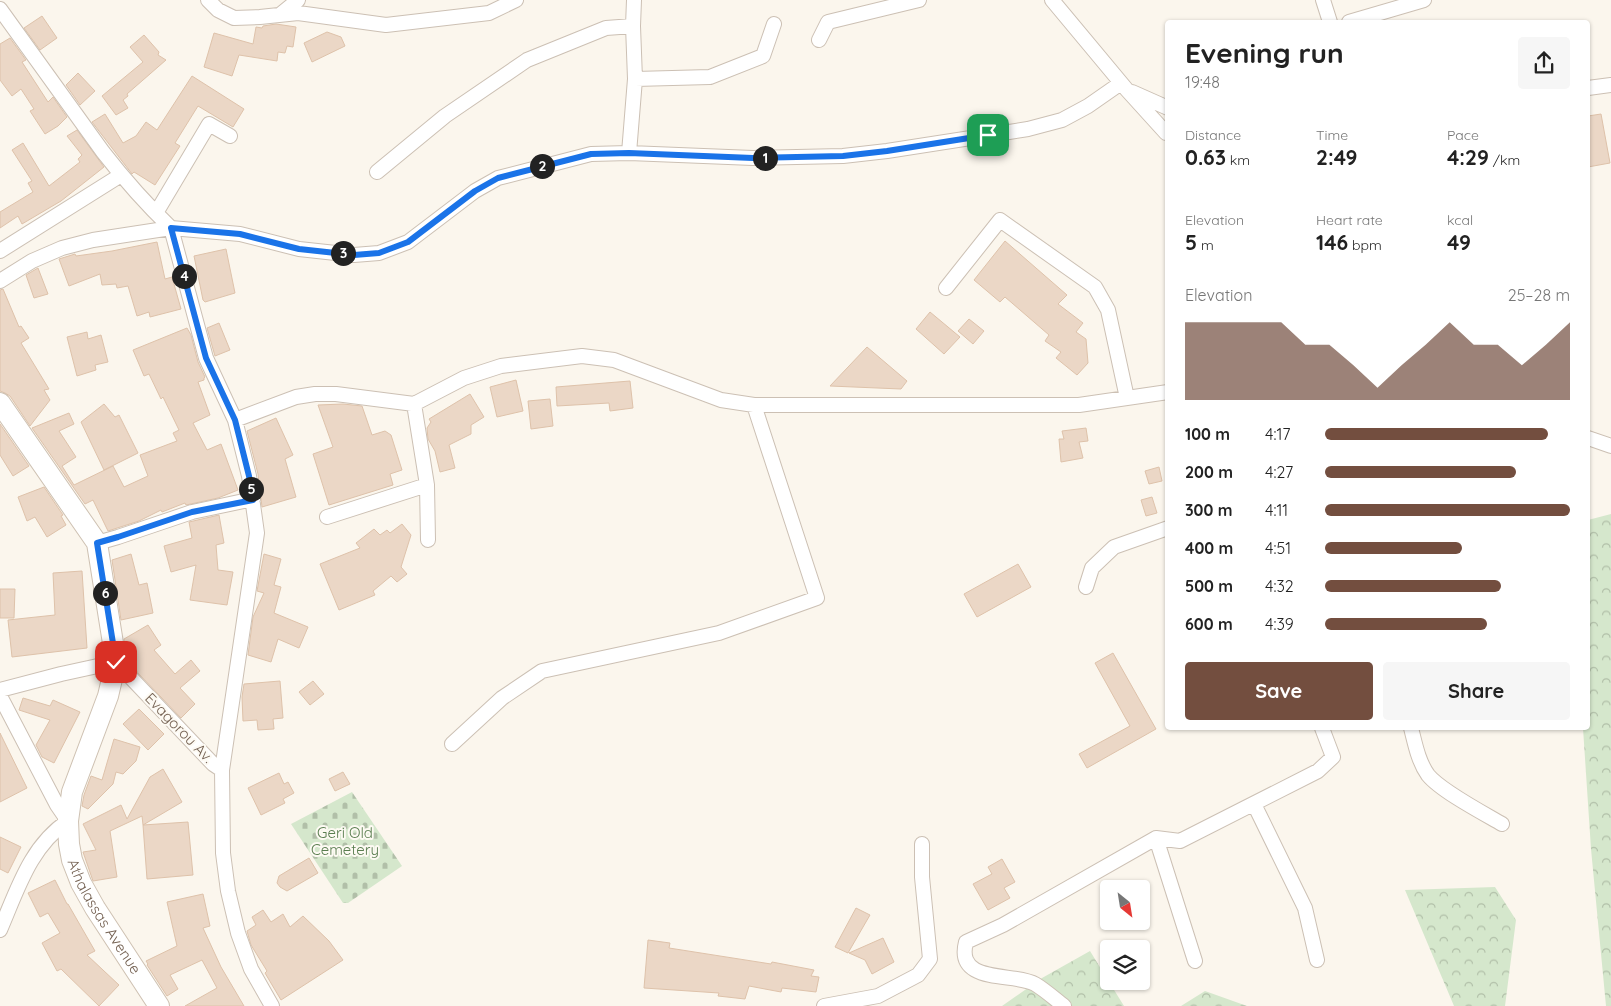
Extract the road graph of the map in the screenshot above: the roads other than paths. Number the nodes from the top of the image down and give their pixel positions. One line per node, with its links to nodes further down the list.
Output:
1 (208, 0): 10 (street)
2 (298, 0): 10 (street)
3 (516, 0): 10 (street)
4 (634, 0): 14 (street)
5 (919, 0): 15 (street)
6 (1052, 0): 18 (street)
7 (1323, 0): 11 (street)
8 (1424, 0): 12 (street)
9 (0, 9): 25 (street)
10 (280, 15)
11 (1329, 20)
12 (1356, 20)
13 (774, 24): 16 (street)
14 (632, 26): 16 (street); 24 (street)
15 (819, 40)
16 (635, 80): 23 (street)
17 (1611, 85): 19 (street)
18 (1124, 86): 20 (street); 21 (street); 23 (street)
19 (1590, 88)
20 (1165, 106)
21 (1165, 129)
22 (230, 136): 26 (street)
23 (629, 153): 27 (street)
24 (378, 172)
25 (116, 178): 26 (street); 28 (street)
26 (156, 213): 27 (street)
27 (171, 228): 29 (street); 36 (street)
28 (0, 252)
29 (0, 281)
30 (946, 288): 32 (street)
31 (1165, 392): 32 (street)
32 (1127, 398): 35 (street)
33 (0, 403): 44 (main road)
34 (414, 404): 35 (street); 36 (street); 39 (street)
35 (754, 406): 51 (street)
36 (235, 420): 40 (street)
37 (1590, 438): 38 (street)
38 (1611, 446)
39 (427, 484): 41 (street); 43 (street)
40 (253, 500): 44 (street); 52 (street)
41 (327, 517)
42 (1165, 529): 45 (street)
43 (428, 540)
44 (97, 543): 46 (main road)
45 (1086, 587)
46 (116, 662): 47 (street); 52 (street, Evagorou Av.); 54 (main road, Athalassas Avenue)
47 (0, 690)
48 (0, 696): 54 (street)
49 (1323, 730): 53 (street)
50 (1412, 730): 55 (street)
51 (452, 744)
52 (222, 770): 62 (street)
53 (1254, 804): 56 (street); 59 (street)
54 (68, 821): 58 (street); 61 (main road, Athalassas Avenue)
55 (1502, 824)
56 (1156, 838): 60 (street); 64 (street)
57 (922, 844): 63 (street)
58 (0, 930)
59 (1317, 960)
60 (1195, 961)
61 (159, 1006)
62 (272, 1006)
63 (824, 1006)
64 (1064, 1006)

